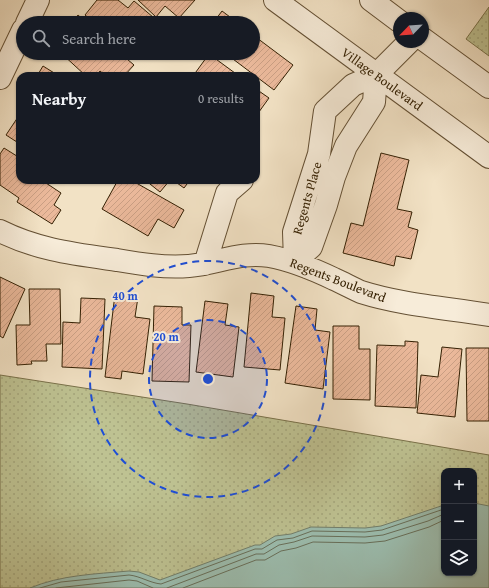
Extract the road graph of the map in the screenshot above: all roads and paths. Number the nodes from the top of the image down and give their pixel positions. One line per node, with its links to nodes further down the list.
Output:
1 (38, 0): 4 (street)
2 (275, 0): 9 (street, Village Boulevard)
3 (371, 0): 5 (street)
4 (30, 16)
5 (393, 16)
6 (429, 43): 11 (street)
7 (16, 45): 10 (street)
8 (403, 48): 9 (street, Regents Place)
9 (376, 75): 12 (street, Village Boulevard); 15 (street, Regents Place); 15 (street, Regents Place)
10 (0, 78)
11 (489, 87)
12 (489, 157)
13 (237, 184): 16 (street)
14 (0, 231): 16 (street, Regents Boulevard)
15 (295, 261): 16 (street, Regents Boulevard); 17 (street, Regents Boulevard)
16 (205, 264)
17 (489, 315)

